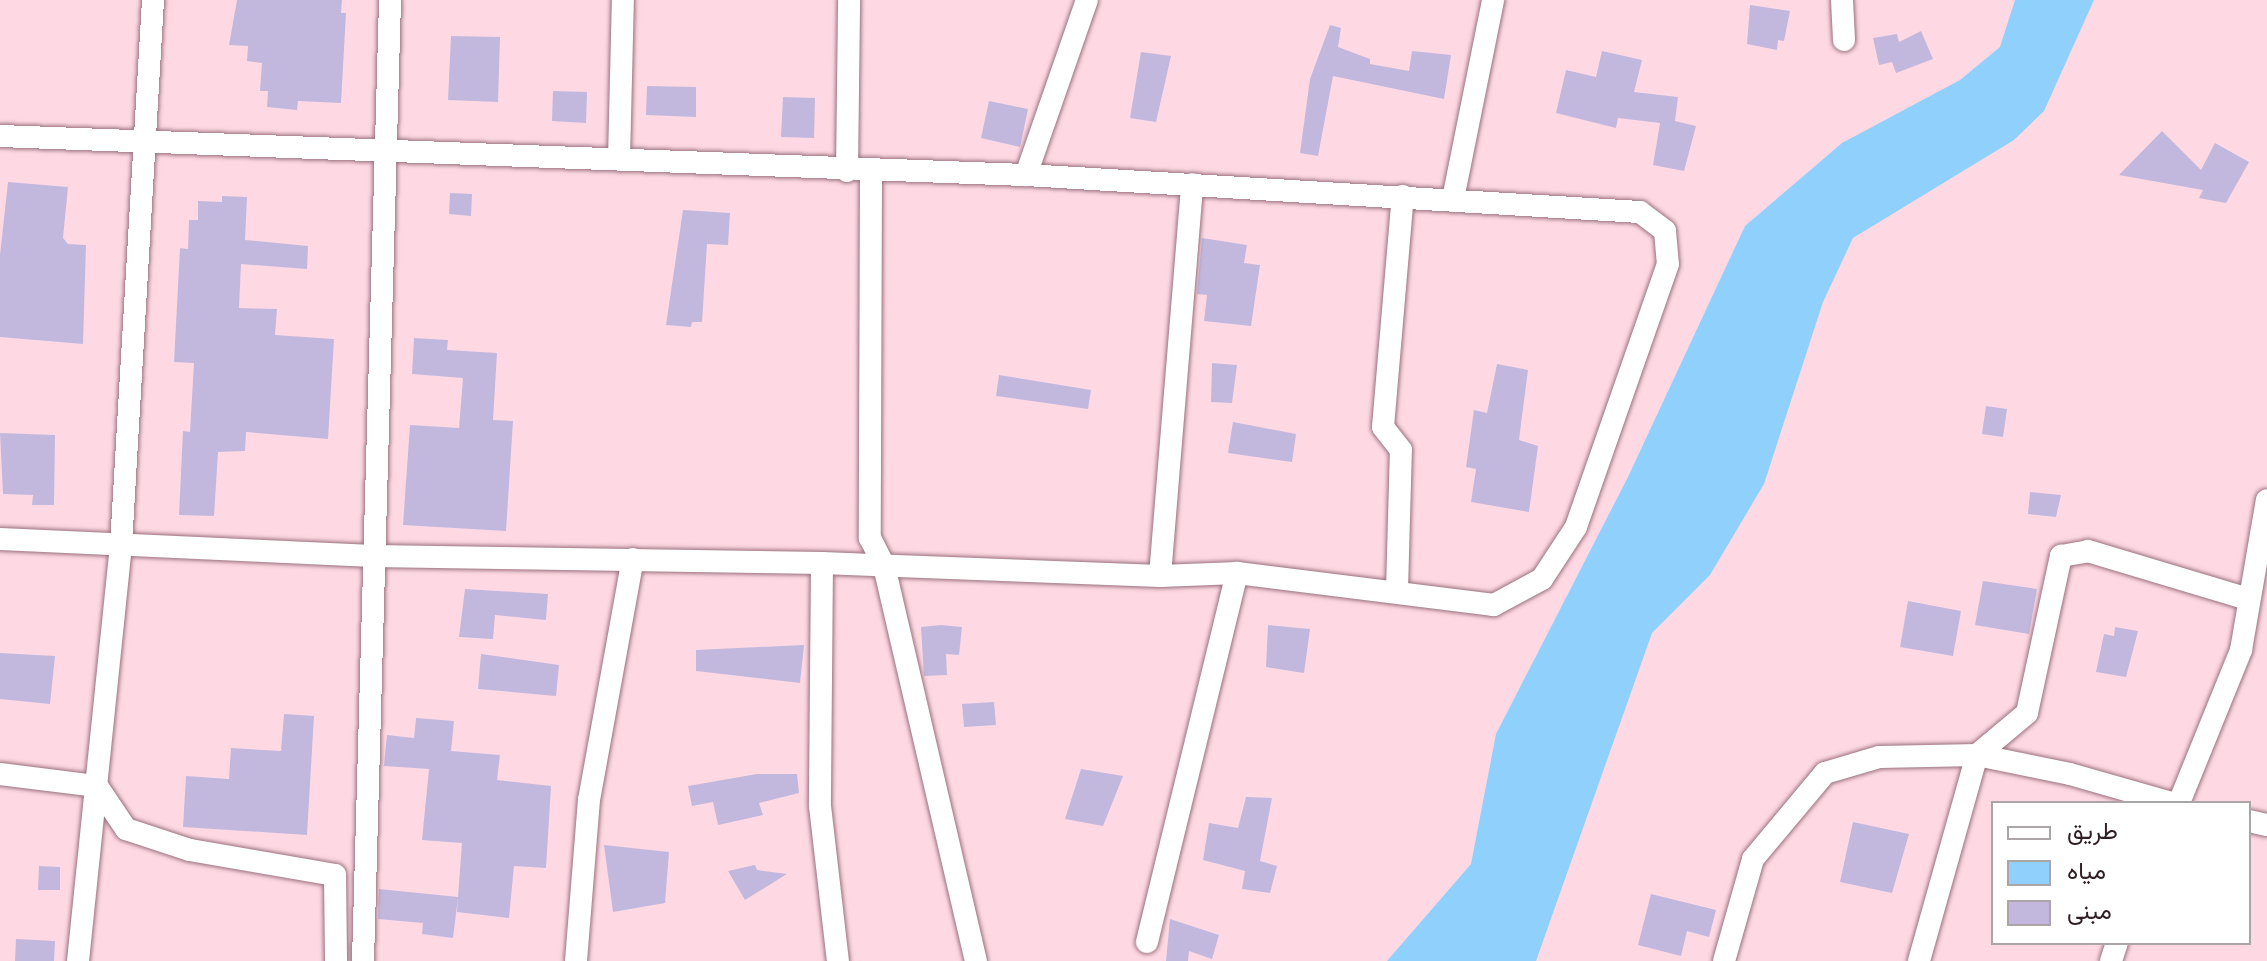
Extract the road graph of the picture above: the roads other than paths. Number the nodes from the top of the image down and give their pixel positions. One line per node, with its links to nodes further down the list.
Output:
1 (153, 0): 10 (street)
2 (390, 0): 11 (street)
3 (623, 0): 12 (street)
4 (849, 0): 13 (street)
5 (1087, 0): 15 (street)
6 (1493, 0): 18 (street)
7 (1842, 0): 8 (street)
8 (1844, 40)
9 (0, 136): 10 (street)
10 (144, 143): 11 (street); 21 (street)
11 (382, 150): 12 (street); 22 (street)
12 (619, 159): 13 (street)
13 (847, 171): 14 (street)
14 (871, 172): 15 (street); 25 (street)
15 (1026, 175): 16 (street)
16 (1192, 184): 17 (street); 28 (street)
17 (1403, 196): 18 (street); 29 (street)
18 (1453, 199): 29 (street)
19 (2267, 500): 26 (street)
20 (0, 539): 21 (street)
21 (121, 545): 22 (street); 33 (street)
22 (373, 556): 23 (street); 39 (street)
23 (633, 559): 24 (street); 40 (street)
24 (822, 563): 25 (street); 41 (street)
25 (884, 566): 28 (street); 42 (street)
26 (2260, 568): 30 (street)
27 (1237, 573): 28 (street); 29 (street); 36 (street)
28 (1160, 576)
29 (1397, 590)
30 (2248, 599): 31 (street); 35 (street)
31 (1977, 755): 34 (street); 43 (street); 44 (street)
32 (0, 774): 33 (street)
33 (97, 786): 37 (street); 38 (street)
34 (2164, 801)
35 (2180, 801)
36 (1147, 942)
37 (78, 961)
38 (336, 961)
39 (363, 961)
40 (576, 961)
41 (838, 961)
42 (976, 961)
43 (1724, 961)
44 (1919, 961)

